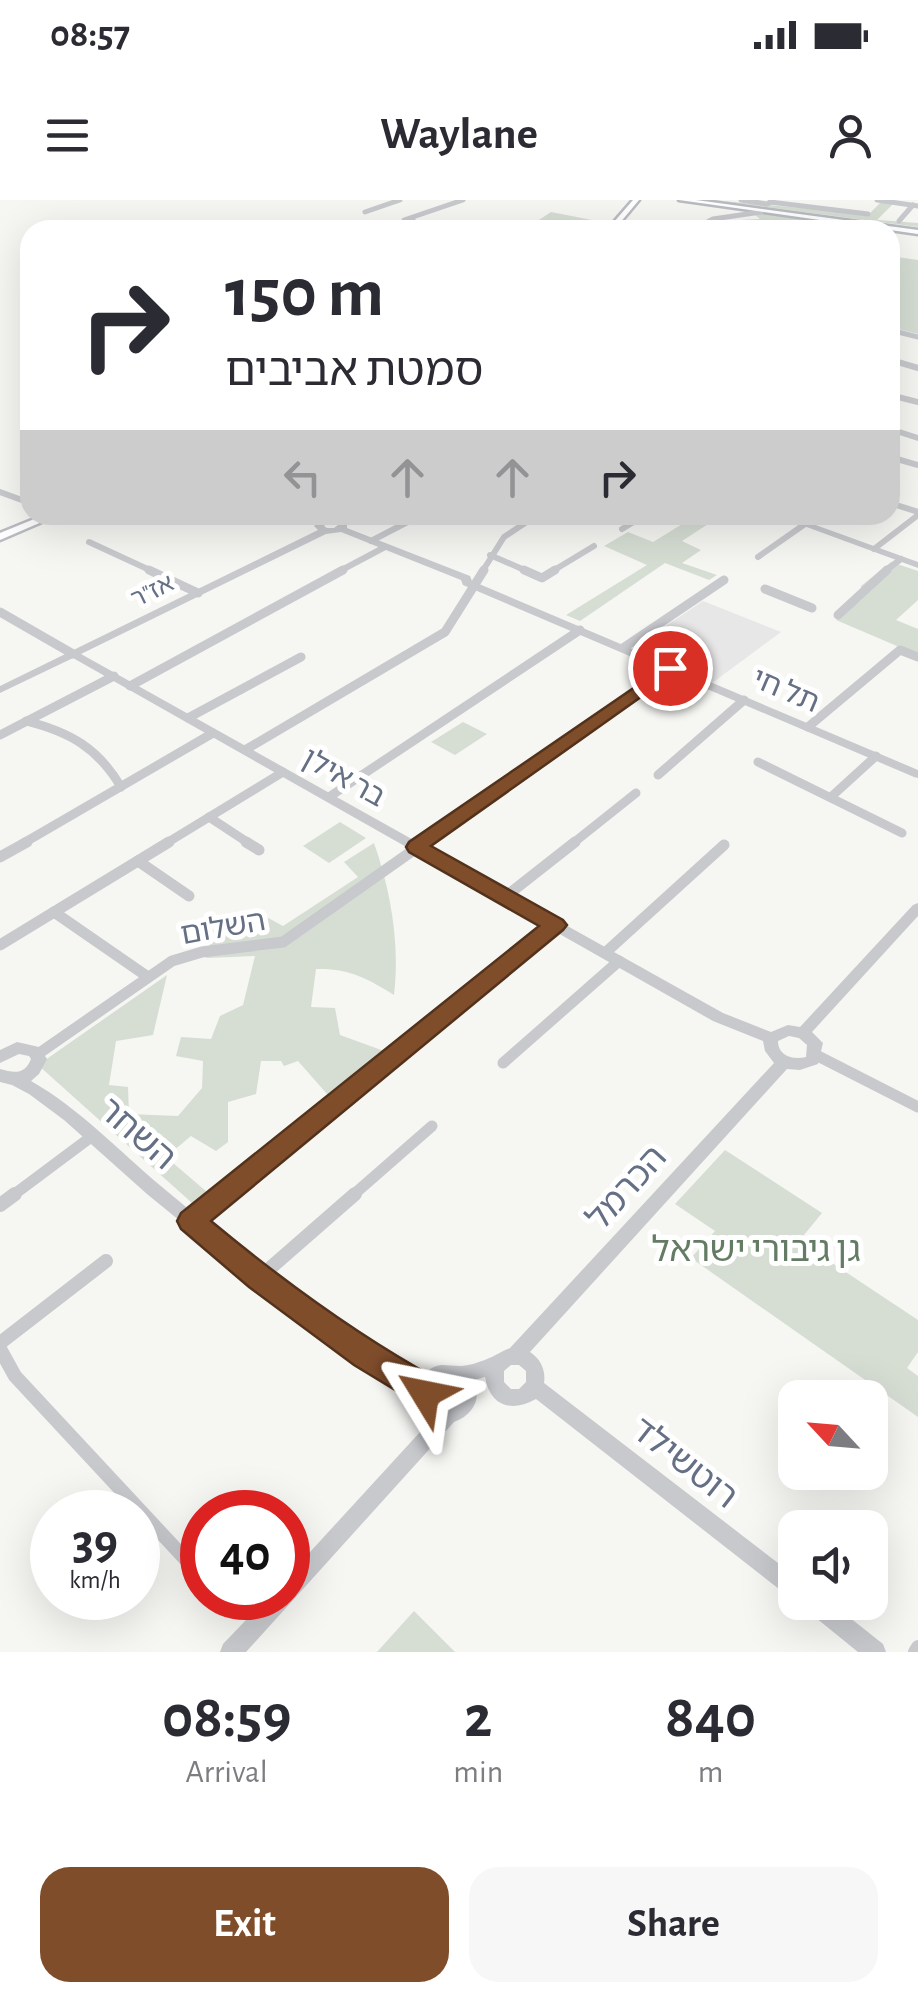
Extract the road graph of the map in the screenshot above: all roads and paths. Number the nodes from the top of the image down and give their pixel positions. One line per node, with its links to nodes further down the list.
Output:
1 (400, 200): 11 (street)
2 (461, 200): 15 (street)
3 (682, 200): 10 (main road)
4 (700, 200): 19 (main road)
5 (741, 200): 8 (street)
6 (877, 200): 9 (street)
7 (641, 201): 16 (main road)
8 (772, 201): 13 (street)
9 (915, 206)
10 (729, 207): 12 (main road); 14 (street)
11 (365, 212)
12 (761, 212): 14 (street); 18 (main road)
13 (868, 214)
14 (735, 216): 17 (street)
15 (411, 219)
16 (621, 220)
17 (707, 220)
18 (813, 220)
19 (845, 220)
20 (918, 514): 35 (street)
21 (29, 525): 30 (main road)
22 (342, 525): 28 (street); 31 (street, תל חי)
23 (402, 525): 31 (street)
24 (520, 525): 36 (street)
25 (629, 525): 29 (street)
26 (804, 525): 37 (street)
27 (808, 525): 35 (street)
28 (323, 526): 44 (street, אז"ר)
29 (622, 529)
30 (0, 537)
31 (371, 541): 34 (street, תל חי)
32 (89, 542): 44 (street)
33 (594, 546): 36 (street)
34 (385, 547): 40 (street, תל חי); 55 (street)
35 (874, 549): 38 (street)
36 (490, 555): 42 (street)
37 (758, 557)
38 (902, 559): 39 (street); 47 (street)
39 (918, 565)
40 (437, 570): 42 (street, תל חי)
41 (724, 580): 49 (street)
42 (471, 585): 48 (street, תל חי); 63 (street)
43 (765, 589): 45 (street)
44 (198, 593): 50 (street, אז"ר)
45 (812, 608)
46 (0, 612): 50 (street, בר אילן)
47 (838, 615)
48 (580, 630): 49 (street, תל חי); 71 (street)
49 (623, 648): 53 (street, תל חי)
50 (74, 654): 54 (street, בר אילן); 56 (street, אז"ר)
51 (301, 657): 58 (street)
52 (918, 658): 60 (street)
53 (670, 668): 57 (street, תל חי); 76 (street, השלום)
54 (114, 676): 55 (street, בר אילן); 59 (street)
55 (130, 686): 58 (street, בר אילן)
56 (0, 690)
57 (744, 700): 60 (street, תל חי); 68 (street)
58 (188, 718): 61 (street, בר אילן)
59 (26, 721): 62 (street); 69 (street)
60 (808, 727): 64 (street, תל חי)
61 (213, 733): 63 (street, בר אילן); 69 (street)
62 (0, 734)
63 (245, 750): 66 (street, בר אילן)
64 (876, 756): 67 (street, תל חי); 72 (street)
65 (758, 762): 72 (street)
66 (283, 772): 71 (street, בר אילן); 73 (street)
67 (918, 774)
68 (658, 776)
69 (122, 786): 78 (street)
70 (636, 792): 81 (street)
71 (328, 797): 76 (street, בר אילן)
72 (831, 797): 74 (street)
73 (208, 818): 77 (street); 79 (street)
74 (902, 833)
75 (724, 845): 86 (street)
76 (416, 847): 81 (street, בר אילן); 88 (street, השלום)
77 (259, 850)
78 (0, 858)
79 (138, 860): 80 (street); 83 (street)
80 (189, 896)
81 (505, 897): 84 (street, בר אילן)
82 (918, 908): 89 (street)
83 (54, 912): 85 (street); 88 (street)
84 (555, 925): 86 (street, בר אילן); 102 (street)
85 (0, 945)
86 (605, 953): 87 (street, בר אילן)
87 (620, 961): 90 (street, בר אילן); 95 (street)
88 (148, 978): 93 (street, השלום)
89 (803, 1032): 90 (street); 92 (street)
90 (771, 1038): 94 (street)
91 (4, 1051): 93 (street)
92 (816, 1055): 94 (street); 98 (street)
93 (37, 1061): 96 (street); 97 (street, השחר)
94 (784, 1062): 106 (street, הכרמל)
95 (504, 1063)
96 (4, 1077): 97 (street, השחר)
97 (52, 1099): 100 (street, השחר)
98 (918, 1107)
99 (432, 1126): 104 (street)
100 (91, 1137): 101 (street); 102 (street, השחר)
101 (0, 1205)
102 (191, 1221): 104 (street, השחר)
103 (106, 1261): 105 (street)
104 (259, 1278): 109 (street, השחר)
105 (0, 1346): 112 (street)
106 (506, 1360): 107 (street); 108 (street); 110 (street)
107 (459, 1375): 109 (street); 111 (street)
108 (535, 1386): 110 (street); 114 (street, רוטשילד)
109 (426, 1389): 111 (street)
110 (501, 1392): 111 (street)
111 (459, 1408): 113 (street)
112 (180, 1553)
113 (310, 1567)
114 (778, 1577)
115 (261, 1620): 117 (street)
116 (835, 1620): 118 (street)
117 (231, 1652)
118 (875, 1652)

